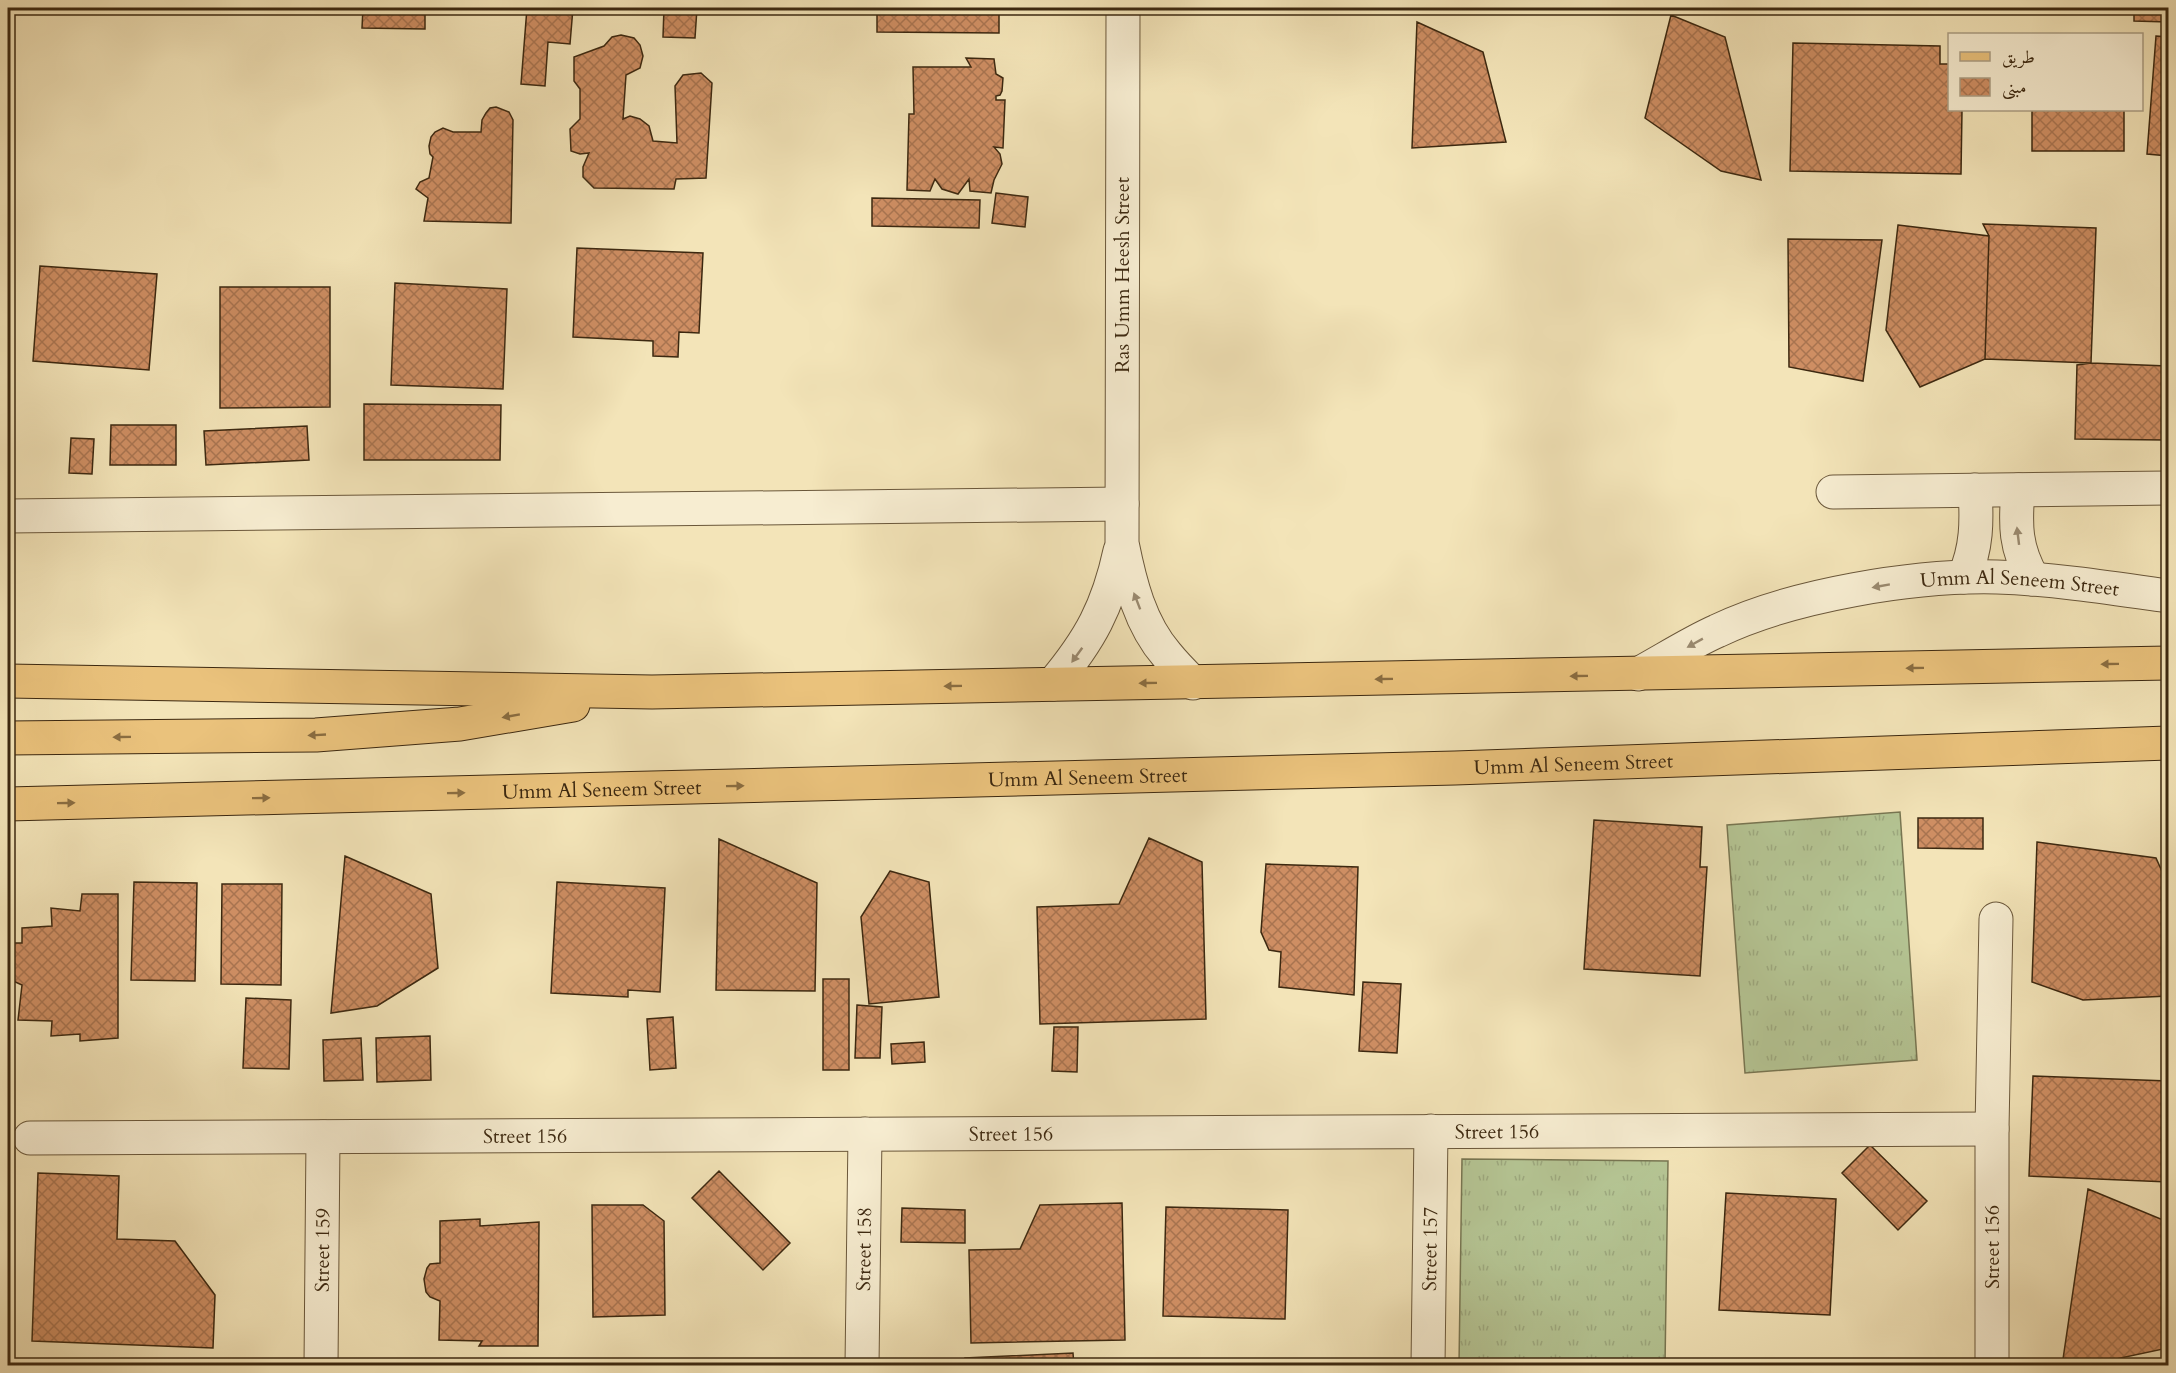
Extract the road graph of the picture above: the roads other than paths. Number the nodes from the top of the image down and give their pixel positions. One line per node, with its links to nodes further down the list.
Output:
1 (1124, 8): 6 (street, Ras Umm Heesh Street)
2 (2169, 488): 4 (street)
3 (1975, 490): 4 (street); 5 (street); 9 (street)
4 (2018, 490): 10 (street, one-way to 4)
5 (1833, 492)
6 (1122, 504): 7 (street); 8 (street, Ras Umm Heesh Street)
7 (8, 516)
8 (1122, 543): 15 (street, Ras Umm Heesh Street, one-way to 8); 16 (street, Ras Umm Heesh Street, one-way to 16)
9 (1964, 577): 10 (street, Umm Al Seneem Street); 13 (street, Umm Al Seneem Street, one-way to 13)
10 (2033, 579): 11 (street, Umm Al Seneem Street)
11 (2169, 596)
12 (2169, 663): 13 (main road, Umm Al Seneem Street, one-way to 13)
13 (1638, 674): 15 (main road, Umm Al Seneem Street, one-way to 15)
14 (8, 681): 17 (main road, Umm Al Seneem Street)
15 (1193, 683): 16 (main road, Umm Al Seneem Street, one-way to 16)
16 (1053, 684): 17 (main road, Umm Al Seneem Street, one-way to 17)
17 (652, 692): 18 (main road, one-way to 18)
18 (8, 738)
19 (2169, 743): 20 (main road, Umm Al Seneem Street, one-way to 19)
20 (8, 805)
21 (1996, 919): 22 (street, Street 156)
22 (1992, 1128): 23 (street, Street 156); 30 (street, Street 156)
23 (1431, 1131): 24 (street, Street 156); 29 (street, Street 157)
24 (865, 1134): 25 (street, Street 156); 28 (street, Street 158)
25 (323, 1137): 26 (street, Street 156); 27 (street, Street 159)
26 (30, 1138)
27 (321, 1365)
28 (862, 1365)
29 (1428, 1365)
30 (1992, 1365)

